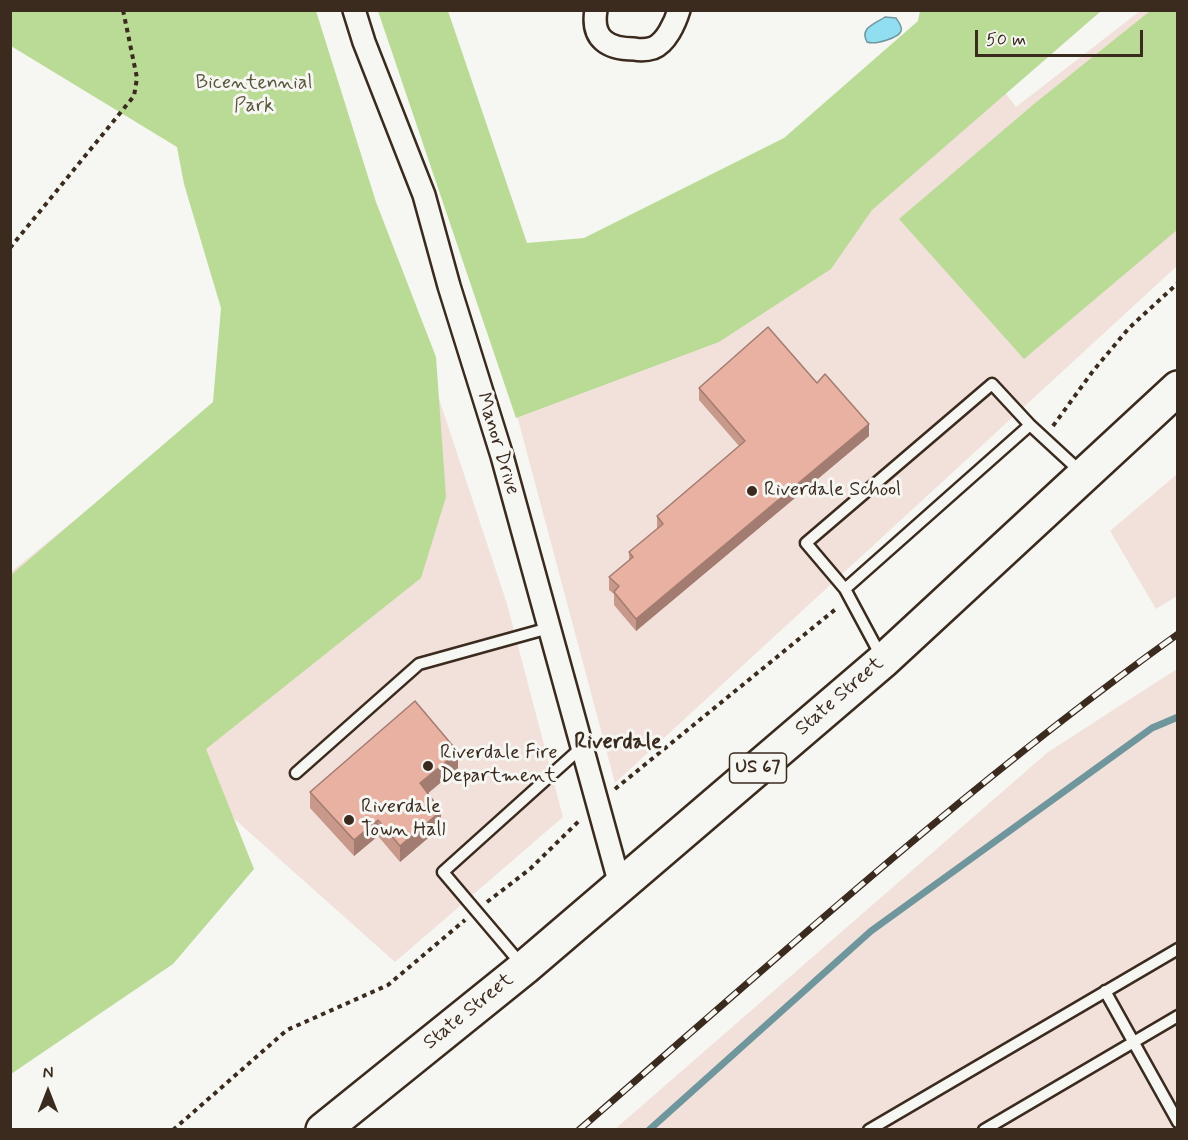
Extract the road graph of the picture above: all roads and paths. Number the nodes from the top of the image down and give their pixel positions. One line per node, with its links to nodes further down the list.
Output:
1 (123, 10): 5 (path)
2 (354, 10): 12 (street, Manor Drive)
3 (596, 10): 4 (street)
4 (679, 10)
5 (10, 248)
6 (1178, 283): 9 (path)
7 (1178, 388): 10 (main road, State Street / US 67)
8 (1030, 425): 9 (lane); 11 (lane); 11 (lane)
9 (1044, 439): 10 (lane)
10 (1084, 475): 13 (main road, State Street / US 67)
11 (847, 593): 13 (lane); 16 (path)
12 (549, 628): 14 (street, Manor Drive); 15 (lane)
13 (884, 660): 17 (main road, State Street / US 67)
14 (582, 747): 16 (street, Manor Drive); 18 (lane)
15 (296, 773)
16 (598, 803): 17 (street, Manor Drive); 18 (path)
17 (620, 885): 20 (main road, State Street / US 67)
18 (476, 911): 20 (lane); 25 (path)
19 (1178, 949): 21 (lane)
20 (524, 968): 26 (main road, State Street / US 67)
21 (1105, 991): 23 (lane); 27 (lane)
22 (1178, 1016): 23 (lane)
23 (1132, 1043): 24 (lane); 28 (lane)
24 (1178, 1122)
25 (173, 1130)
26 (323, 1130)
27 (869, 1130)
28 (984, 1130)

